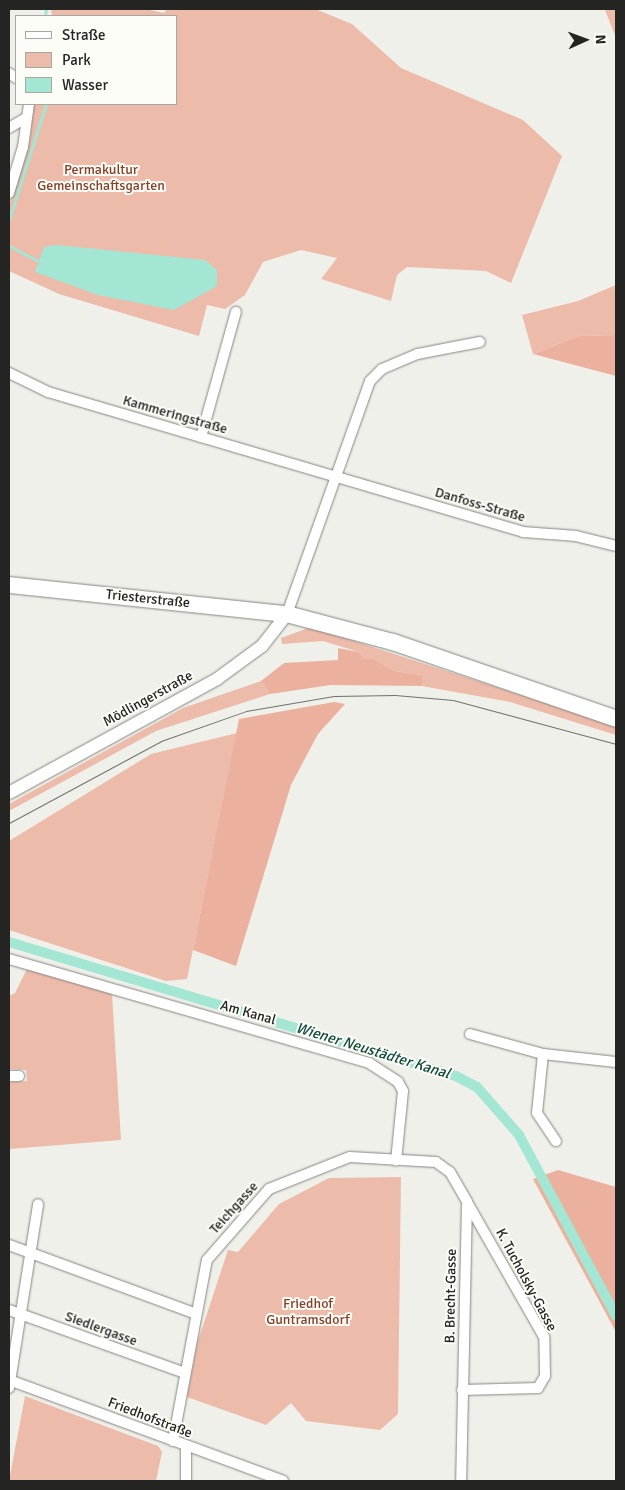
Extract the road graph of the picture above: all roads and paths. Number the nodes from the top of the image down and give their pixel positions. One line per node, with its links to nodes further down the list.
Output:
1 (29, 105): 2 (street)
2 (27, 117): 3 (street); 4 (street)
3 (9, 128)
4 (9, 193)
5 (236, 312): 8 (street)
6 (480, 342): 9 (street)
7 (9, 373): 8 (street, Kammeringstraße)
8 (201, 437): 9 (street, Kammeringstraße)
9 (337, 478): 10 (street, Danfoss-Straße); 12 (street)
10 (616, 546)
11 (9, 584): 12 (main road, Triesterstraße)
12 (287, 614): 13 (main road, Triesterstraße); 14 (street, Mödlingerstraße)
13 (616, 719)
14 (9, 793)
15 (9, 958): 20 (street, Am Kanal)
16 (470, 1034): 17 (street)
17 (543, 1054): 18 (street); 19 (street)
18 (616, 1062)
19 (556, 1140)
20 (396, 1161): 21 (street); 26 (street, Teichgasse)
21 (467, 1202): 30 (street, B. Brecht-Gasse); 30 (street, K. Tucholsky-Gasse)
22 (38, 1204): 24 (street)
23 (9, 1245): 24 (street)
24 (32, 1254): 26 (street); 27 (street)
25 (9, 1310): 27 (street, Siedlergasse)
26 (194, 1313): 28 (street, Teichgasse)
27 (22, 1314): 28 (street, Siedlergasse); 29 (street)
28 (185, 1373): 31 (street, Teichgasse)
29 (9, 1383): 31 (street, Friedhofstraße)
30 (462, 1390): 35 (street, B. Brecht-Gasse)
31 (173, 1441): 32 (street, Friedhofstraße)
32 (186, 1446): 33 (street); 34 (street, Friedhofstraße)
33 (186, 1481)
34 (283, 1481)
35 (461, 1481)

